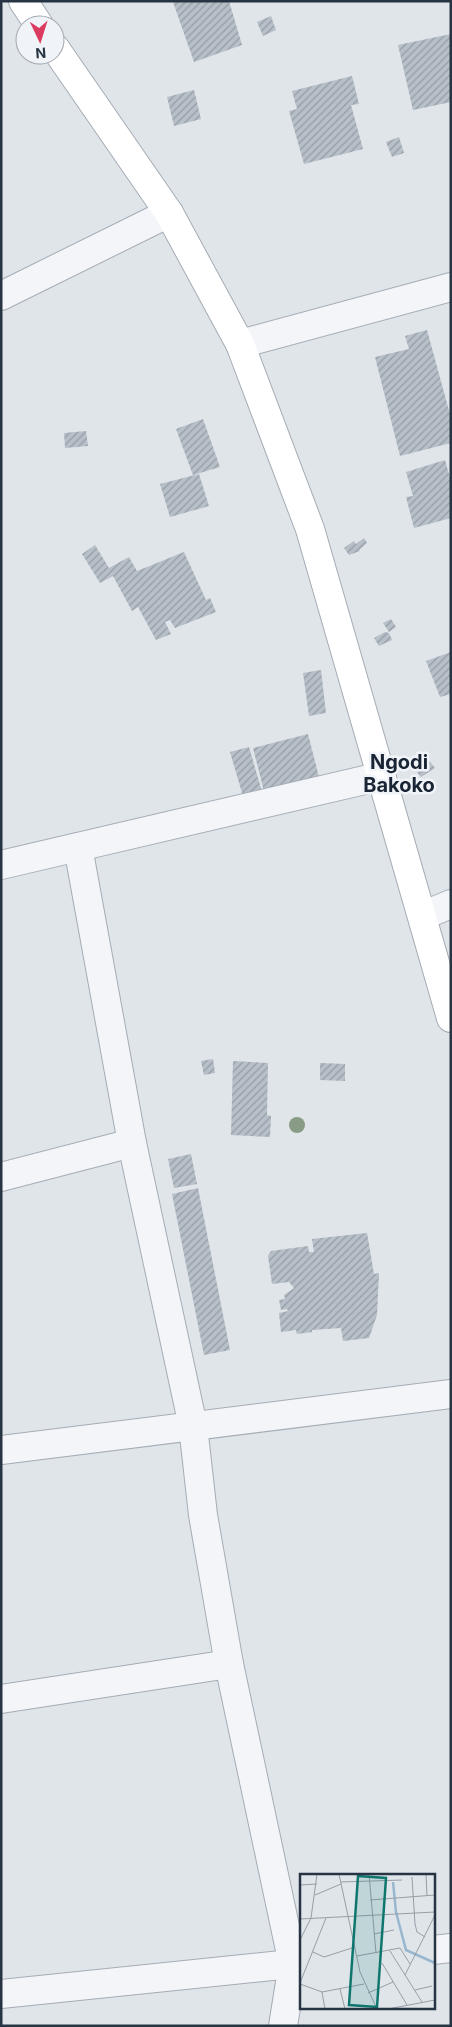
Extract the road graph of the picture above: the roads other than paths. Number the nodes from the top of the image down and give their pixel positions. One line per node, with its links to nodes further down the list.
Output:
1 (23, 1): 2 (main road)
2 (33, 15)
3 (65, 62): 4 (main road)
4 (169, 213): 6 (street); 7 (main road)
5 (451, 287): 7 (street)
6 (1, 296)
7 (240, 344): 8 (main road)
8 (382, 776): 9 (street); 12 (main road)
9 (78, 847): 10 (street); 14 (street)
10 (1, 865)
11 (451, 904): 12 (street)
12 (422, 916): 13 (main road)
13 (451, 1018)
14 (132, 1143): 15 (street); 17 (street)
15 (1, 1176)
16 (451, 1394): 17 (street)
17 (193, 1426): 18 (street); 19 (street)
18 (1, 1450)
19 (229, 1664): 20 (street); 23 (street)
20 (1, 1699)
21 (451, 1948): 22 (street)
22 (434, 1950)
23 (297, 1964): 24 (street); 25 (street)
24 (1, 1994)
25 (283, 2026)

